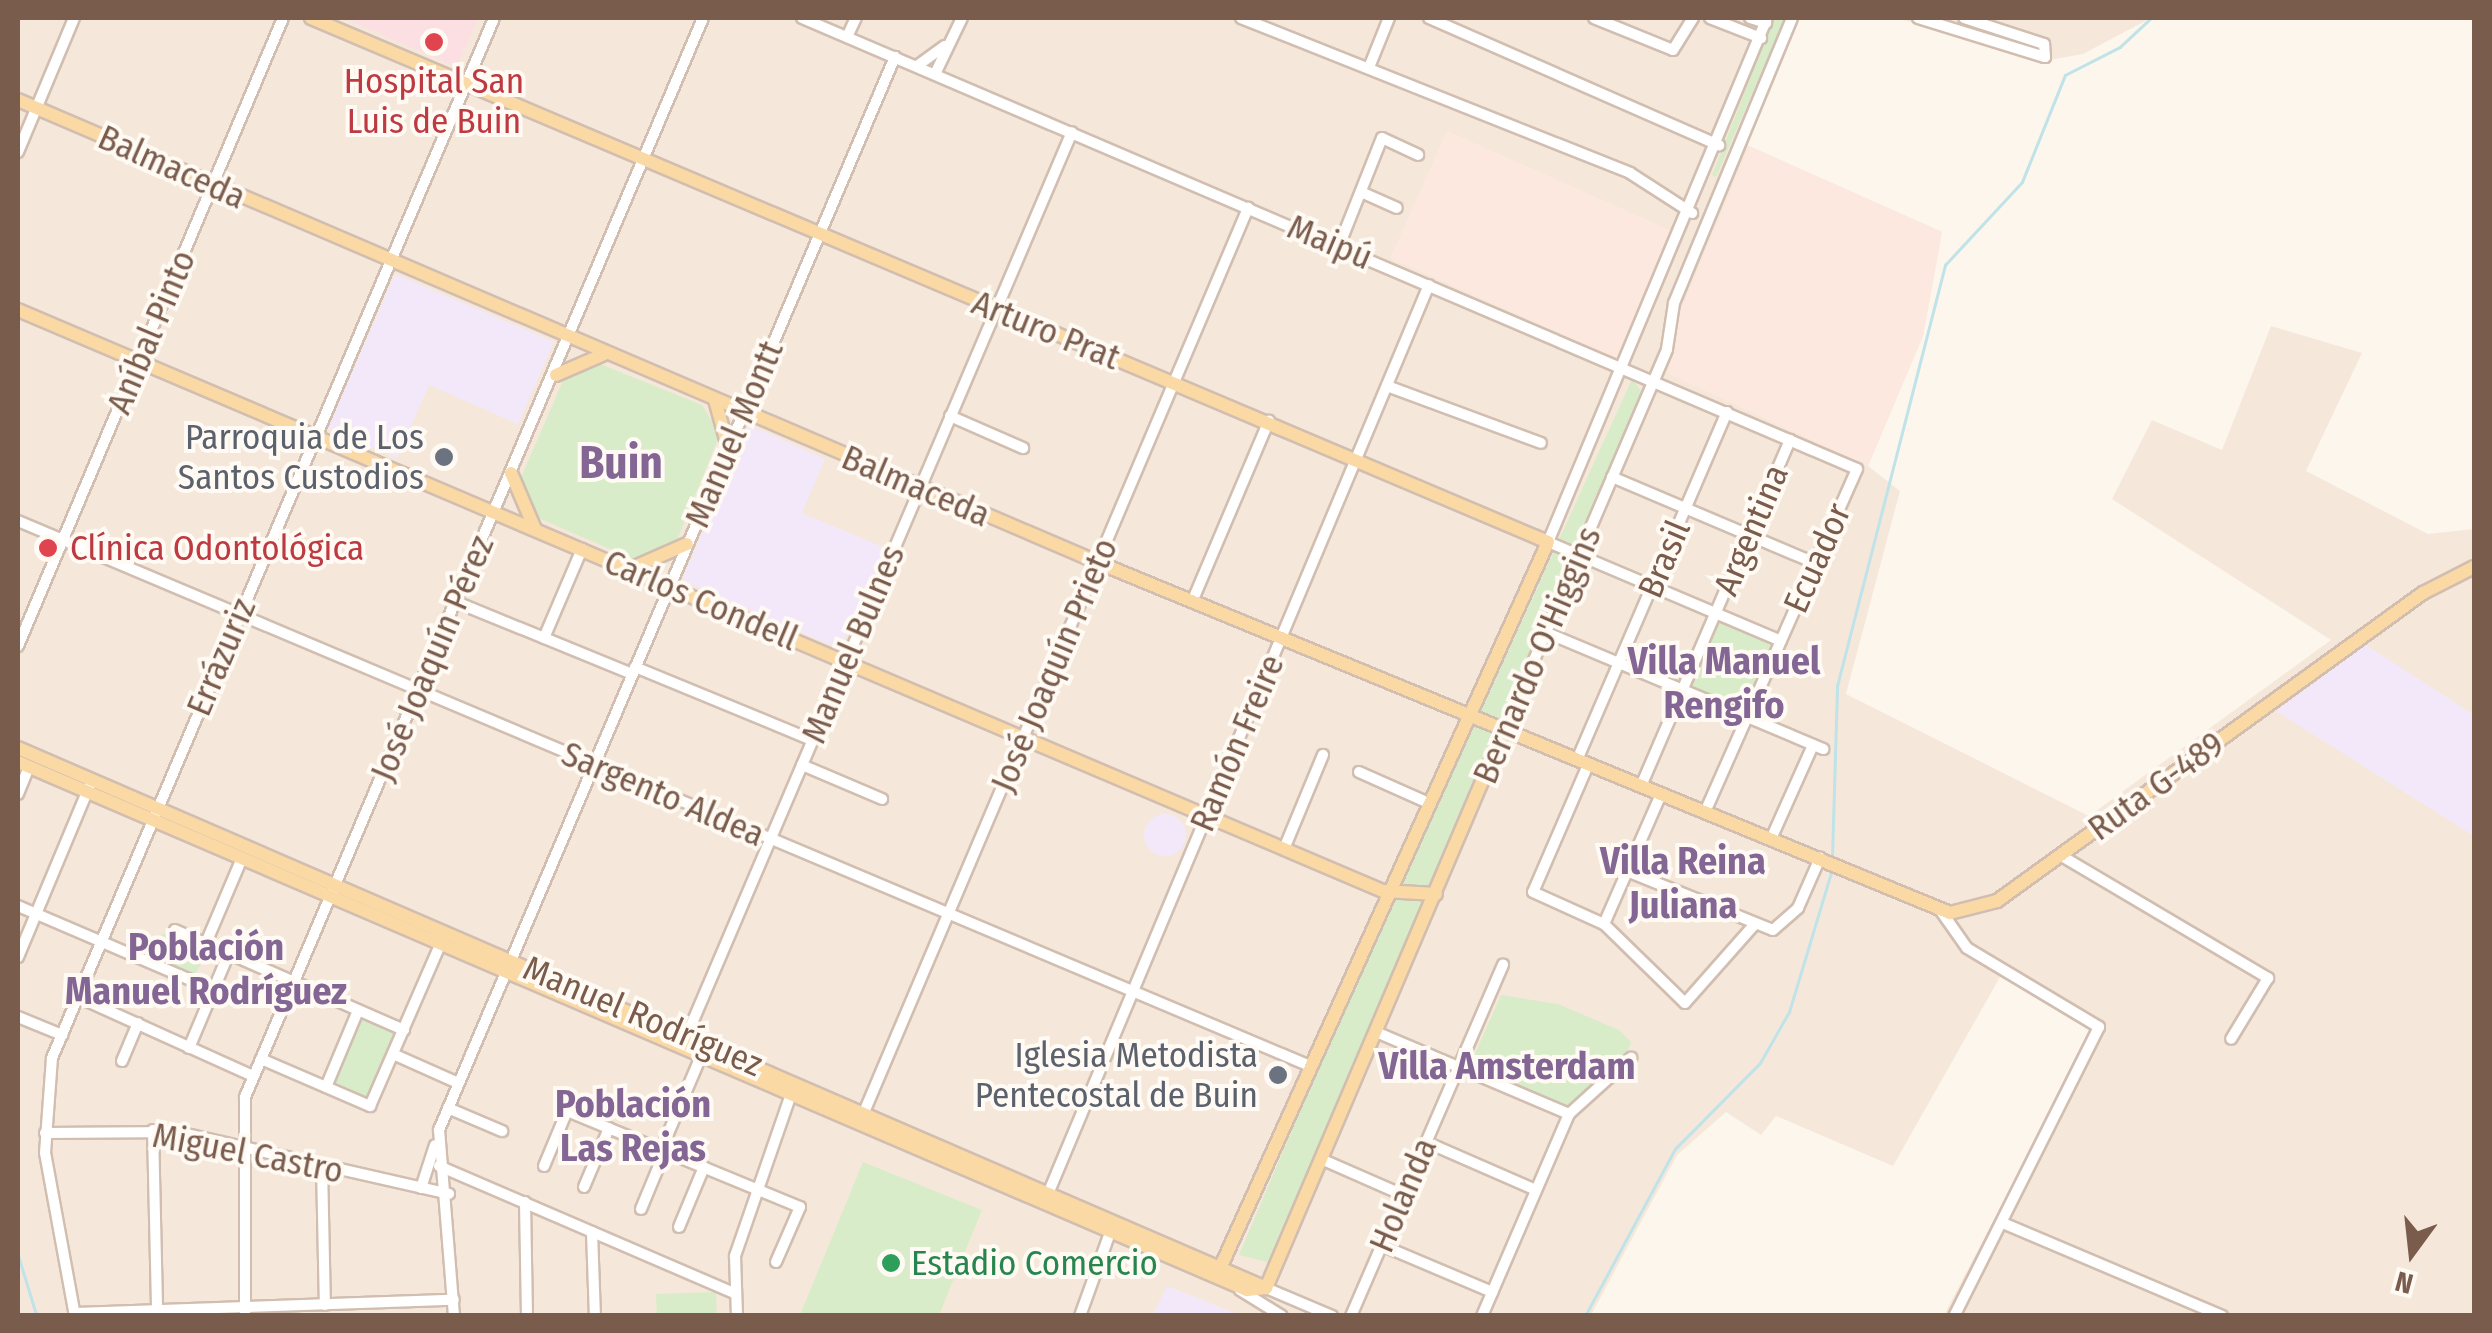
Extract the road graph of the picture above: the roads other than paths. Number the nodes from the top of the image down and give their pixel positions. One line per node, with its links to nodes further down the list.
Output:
1 (74, 18): 29 (street)
2 (284, 18): 38 (street, Aníbal Pinto)
3 (311, 18): 27 (main road, Arturo Prat)
4 (494, 18): 27 (street, Errázuriz)
5 (703, 18): 36 (street, José Joaquín Pérez)
6 (802, 18): 20 (street, Maipú)
7 (856, 18): 20 (street)
8 (962, 18): 21 (street)
9 (1389, 18): 24 (street)
10 (1429, 18): 33 (street)
11 (1594, 18): 12 (street)
12 (1693, 18)
13 (1710, 18): 22 (street)
14 (1750, 18): 19 (street)
15 (1792, 18): 31 (street, Bernardo O'Higgins)
16 (1918, 18): 17 (street)
17 (1964, 18)
18 (1249, 19): 24 (street)
19 (1766, 20): 22 (street, Bernardo O'Higgins)
20 (847, 37): 23 (street, Maipú)
21 (952, 37): 25 (street); 26 (street)
22 (1761, 38): 30 (street, Bernardo O'Higgins)
23 (894, 57): 25 (street, Maipú); 44 (street, Manuel Montt)
24 (1370, 64): 43 (street)
25 (917, 66): 26 (street, Maipú)
26 (935, 74): 32 (street, Maipú)
27 (465, 85): 36 (main road, Arturo Prat); 46 (street, Errázuriz)
28 (18, 100): 29 (main road, Balmaceda)
29 (36, 108): 34 (street); 38 (main road, Balmaceda)
30 (1728, 124): 31 (street); 33 (street, Bernardo O'Higgins)
31 (1742, 130): 39 (street, Bernardo O'Higgins)
32 (1072, 132): 41 (street, Maipú); 49 (street, Manuel Bulnes)
33 (1719, 145): 37 (street, Bernardo O'Higgins)
34 (18, 152)
35 (1418, 155): 40 (street)
36 (643, 159): 44 (main road, Arturo Prat); 50 (street, José Joaquín Pérez)
37 (1705, 182): 39 (street); 43 (street, Bernardo O'Higgins)
38 (214, 186): 46 (main road, Balmaceda); 52 (street, Aníbal Pinto)
39 (1719, 188): 55 (street, Bernardo O'Higgins)
40 (1361, 192): 42 (street); 45 (street)
41 (1248, 208): 45 (street, Maipú); 56 (street, José Joaquín Prieto)
42 (1397, 208)
43 (1692, 213): 53 (street, Bernardo O'Higgins)
44 (819, 234): 49 (main road, Arturo Prat); 60 (street, Manuel Montt)
45 (1339, 246): 47 (street, Maipú)
46 (390, 261): 50 (main road, Balmaceda); 63 (street, Errázuriz)
47 (1429, 284): 53 (street, Maipú); 57 (street, Ramón Freire)
48 (18, 310): 52 (main road, Carlos Condell)
49 (996, 310): 56 (main road, Arturo Prat); 61 (street, Manuel Bulnes)
50 (570, 338): 51 (main road, Balmaceda); 54 (street, José Joaquín Pérez)
51 (606, 353): 54 (main road); 58 (main road, Balmaceda)
52 (138, 362): 63 (main road, Carlos Condell); 78 (street, Aníbal Pinto)
53 (1624, 367): 55 (street, Maipú); 79 (street, Bernardo O'Higgins)
54 (556, 375): 70 (street, José Joaquín Pérez)
55 (1654, 381): 59 (street, Maipú); 71 (street, Bernardo O'Higgins)
56 (1174, 382): 62 (main road, Arturo Prat); 83 (street, José Joaquín Prieto)
57 (1387, 386): 65 (street); 68 (street, Ramón Freire)
58 (714, 400): 60 (main road, Balmaceda); 66 (main road)
59 (1727, 412): 64 (street, Maipú); 73 (street, Brasil)
60 (743, 413): 66 (street, Manuel Montt); 72 (main road, Balmaceda)
61 (950, 416): 67 (street); 72 (street, Manuel Bulnes)
62 (1266, 420): 68 (main road, Arturo Prat); 89 (street)
63 (316, 438): 74 (main road, Carlos Condell); 92 (street, Errázuriz)
64 (1790, 440): 69 (street, Maipú); 77 (street, Argentina)
65 (1541, 444)
66 (728, 447): 80 (street, Manuel Montt)
67 (1023, 448)
68 (1357, 459): 79 (main road, Arturo Prat); 95 (street, Ramón Freire)
69 (1857, 468): 84 (street, Ecuador)
70 (511, 473): 74 (street, José Joaquín Pérez); 76 (main road)
71 (1612, 477): 73 (street); 82 (street, Bernardo O'Higgins)
72 (920, 487): 83 (main road, Balmaceda); 98 (street, Manuel Bulnes)
73 (1685, 508): 77 (street); 87 (street, Brasil)
74 (493, 512): 76 (main road, Carlos Condell); 90 (street, José Joaquín Pérez)
75 (18, 521): 78 (street, Sargento Aldea)
76 (536, 530): 81 (main road, Carlos Condell)
77 (1749, 535): 84 (street); 91 (street, Argentina)
78 (62, 541): 92 (street, Sargento Aldea); 97 (street, Aníbal Pinto)
79 (1548, 542): 82 (street, Arturo Prat); 104 (main road, Bernardo O'Higgins)
80 (687, 544): 85 (main road); 88 (street, Manuel Montt)
81 (582, 549): 85 (main road, Carlos Condell); 94 (street)
82 (1579, 554): 87 (street, Arturo Prat); 93 (street, Bernardo O'Higgins)
83 (1098, 562): 89 (main road, Balmaceda); 106 (street, José Joaquín Prieto)
84 (1815, 563): 96 (street, Ecuador)
85 (627, 569): 88 (main road, Carlos Condell)
86 (2473, 569): 127 (main road, Ruta G-489)
87 (1652, 586): 91 (street, Arturo Prat); 99 (street, Brasil)
88 (669, 587): 98 (main road, Carlos Condell); 100 (street, Manuel Montt)
89 (1190, 601): 95 (main road, Balmaceda)
90 (456, 602): 94 (street); 101 (street, José Joaquín Pérez)
91 (1715, 613): 96 (street, Arturo Prat); 102 (street, Argentina)
92 (240, 615): 101 (street, Sargento Aldea); 122 (street, Errázuriz)
93 (1545, 632): 99 (street); 105 (street, Bernardo O'Higgins)
94 (544, 638): 100 (street)
95 (1281, 639): 104 (main road, Balmaceda); 123 (street, Ramón Freire)
96 (1781, 641): 103 (street, Ecuador)
97 (18, 646)
98 (845, 662): 106 (main road, Carlos Condell); 107 (street, Manuel Bulnes)
99 (1618, 663): 102 (street); 110 (street, Brasil)
100 (633, 671): 107 (street); 111 (street, Manuel Montt)
101 (418, 690): 111 (street, Sargento Aldea); 131 (street, José Joaquín Pérez)
102 (1682, 690): 103 (street); 116 (street, Argentina)
103 (1747, 717): 121 (street, Ecuador); 125 (street)
104 (1467, 718): 105 (main road, Balmaceda); 120 (main road, Bernardo O'Higgins)
105 (1504, 730): 110 (main road, Balmaceda); 133 (main road, Bernardo O'Higgins)
106 (1023, 738): 123 (main road, Carlos Condell); 137 (street, José Joaquín Prieto)
107 (812, 740): 113 (street, Manuel Bulnes)
108 (18, 748): 115 (main road, Manuel Rodríguez)
109 (1323, 756): 126 (street)
110 (1583, 762): 116 (main road, Balmaceda); 138 (street)
111 (593, 764): 124 (street, Sargento Aldea); 147 (street, Manuel Montt)
112 (23, 765): 115 (main road, Manuel Rodríguez); 117 (street)
113 (802, 765): 119 (street); 124 (street, Manuel Bulnes)
114 (1359, 772): 120 (street)
115 (89, 786): 122 (main road, Manuel Rodríguez); 136 (street)
116 (1641, 786): 118 (main road, Balmaceda)
117 (18, 794)
118 (1660, 794): 121 (main road, Balmaceda); 130 (street)
119 (882, 800)
120 (1424, 801): 132 (main road, Bernardo O'Higgins)
121 (1706, 812): 125 (main road, Balmaceda)
122 (154, 813): 128 (main road, Manuel Rodríguez); 131 (main road, Manuel Rodríguez); 141 (street, Errázuriz)
123 (1206, 816): 126 (main road, Carlos Condell); 150 (street, Ramón Freire)
124 (770, 839): 137 (street, Sargento Aldea); 159 (street, Manuel Bulnes)
125 (1771, 839): 129 (main road, Balmaceda)
126 (1284, 849): 132 (main road, Carlos Condell)
127 (2060, 855): 135 (main road, Ruta G-489); 158 (street)
128 (242, 858): 131 (main road, Manuel Rodríguez); 142 (street)
129 (1828, 862): 135 (main road); 139 (street)
130 (1627, 871): 138 (street); 139 (street)
131 (333, 890): 143 (main road, Manuel Rodríguez); 147 (main road, Manuel Rodríguez); 148 (street, José Joaquín Pérez)
132 (1383, 891): 133 (main road, Carlos Condell); 166 (main road, Bernardo O'Higgins)
133 (1436, 894): 156 (main road, Bernardo O'Higgins)
134 (18, 906): 136 (street)
135 (1941, 911): 197 (street)
136 (36, 914): 141 (street); 145 (street)
137 (948, 914): 150 (street, Sargento Aldea); 174 (street, José Joaquín Prieto)
138 (1604, 924): 139 (street)
139 (1755, 924)
140 (175, 930): 142 (street)
141 (101, 942): 149 (street); 151 (street, Errázuriz)
142 (206, 944): 144 (street)
143 (441, 944): 147 (main road, Manuel Rodríguez); 155 (street)
144 (229, 953): 148 (street); 149 (street)
145 (18, 957)
146 (1503, 964): 167 (street, Holanda)
147 (508, 965): 159 (main road, Manuel Rodríguez); 169 (street, Manuel Montt)
148 (294, 982): 152 (street); 164 (street, José Joaquín Pérez)
149 (214, 990): 160 (street)
150 (1132, 991): 166 (street, Sargento Aldea); 194 (street, Ramón Freire)
151 (78, 996): 154 (street); 157 (street, Errázuriz)
152 (358, 1013): 155 (street); 170 (street)
153 (18, 1017): 157 (street)
154 (138, 1023): 160 (street); 165 (street)
155 (404, 1030): 162 (street)
156 (1376, 1032): 167 (street); 183 (main road, Bernardo O'Higgins)
157 (62, 1035): 178 (street, Errázuriz)
158 (2231, 1039)
159 (685, 1041): 161 (main road, Manuel Rodríguez)
160 (189, 1048): 168 (street)
161 (704, 1049): 171 (main road, Manuel Rodríguez); 174 (main road, Manuel Rodríguez); 182 (street)
162 (393, 1054): 169 (street); 170 (street)
163 (1631, 1058): 173 (street)
164 (261, 1059): 168 (street, José Joaquín Pérez); 170 (street)
165 (122, 1061)
166 (1308, 1065): 203 (main road, Bernardo O'Higgins)
167 (1458, 1067): 173 (street); 179 (street, Holanda)
168 (254, 1076): 181 (street, José Joaquín Pérez)
169 (458, 1083): 172 (street, Manuel Montt)
170 (326, 1087)
171 (791, 1094): 174 (main road, Manuel Rodríguez); 190 (street)
172 (448, 1108): 177 (street); 180 (street, Manuel Montt)
173 (1568, 1114): 191 (street)
174 (862, 1116): 194 (main road, Manuel Rodríguez)
175 (609, 1128): 182 (street); 186 (street); 188 (street)
176 (153, 1130): 178 (street, Miguel Castro); 181 (street, Miguel Castro); 211 (street)
177 (502, 1131)
178 (45, 1134): 213 (street, Errázuriz)
179 (1426, 1142): 191 (street); 193 (street, Holanda)
180 (435, 1144): 185 (street); 189 (street, Manuel Montt)
181 (241, 1146): 184 (street, Miguel Castro); 212 (street, José Joaquín Pérez)
182 (663, 1150): 187 (street); 196 (street)
183 (1321, 1159): 193 (street); 205 (main road, Bernardo O'Higgins)
184 (322, 1166): 189 (street, Miguel Castro); 210 (street)
185 (439, 1166): 192 (street); 195 (street)
186 (544, 1166)
187 (704, 1167): 190 (street); 199 (street)
188 (584, 1186)
189 (421, 1188): 192 (street, Miguel Castro)
190 (756, 1189): 202 (street); 207 (street)
191 (1536, 1190): 206 (street)
192 (449, 1194): 208 (street)
193 (1403, 1195): 201 (street, Holanda)
194 (1047, 1196): 198 (main road, Manuel Rodríguez)
195 (525, 1202): 200 (street); 216 (street)
196 (640, 1209)
197 (2003, 1223): 224 (street); 225 (street)
198 (1113, 1224): 203 (main road, Manuel Rodríguez); 219 (street)
199 (679, 1227)
200 (592, 1232): 207 (street); 217 (street)
201 (1381, 1245): 206 (street); 222 (street, Holanda)
202 (776, 1262)
203 (1219, 1269): 204 (main road, Manuel Rodríguez); 205 (main road, Manuel Rodríguez)
204 (1232, 1284): 205 (main road, Manuel Rodríguez); 220 (street)
205 (1266, 1288): 221 (street, Manuel Rodríguez)
206 (1492, 1292): 223 (street)
207 (736, 1294): 218 (street)
208 (454, 1300): 209 (street); 215 (street)
209 (381, 1303): 210 (street); 214 (street)
210 (319, 1308): 212 (street)
211 (157, 1310): 212 (street); 213 (street)
212 (245, 1311)
213 (74, 1314)
214 (382, 1316)
215 (454, 1316)
216 (528, 1316)
217 (595, 1316)
218 (737, 1316)
219 (1080, 1316)
220 (1282, 1316)
221 (1332, 1316)
222 (1351, 1316)
223 (1482, 1316)
224 (1954, 1316)
225 (2222, 1316)

